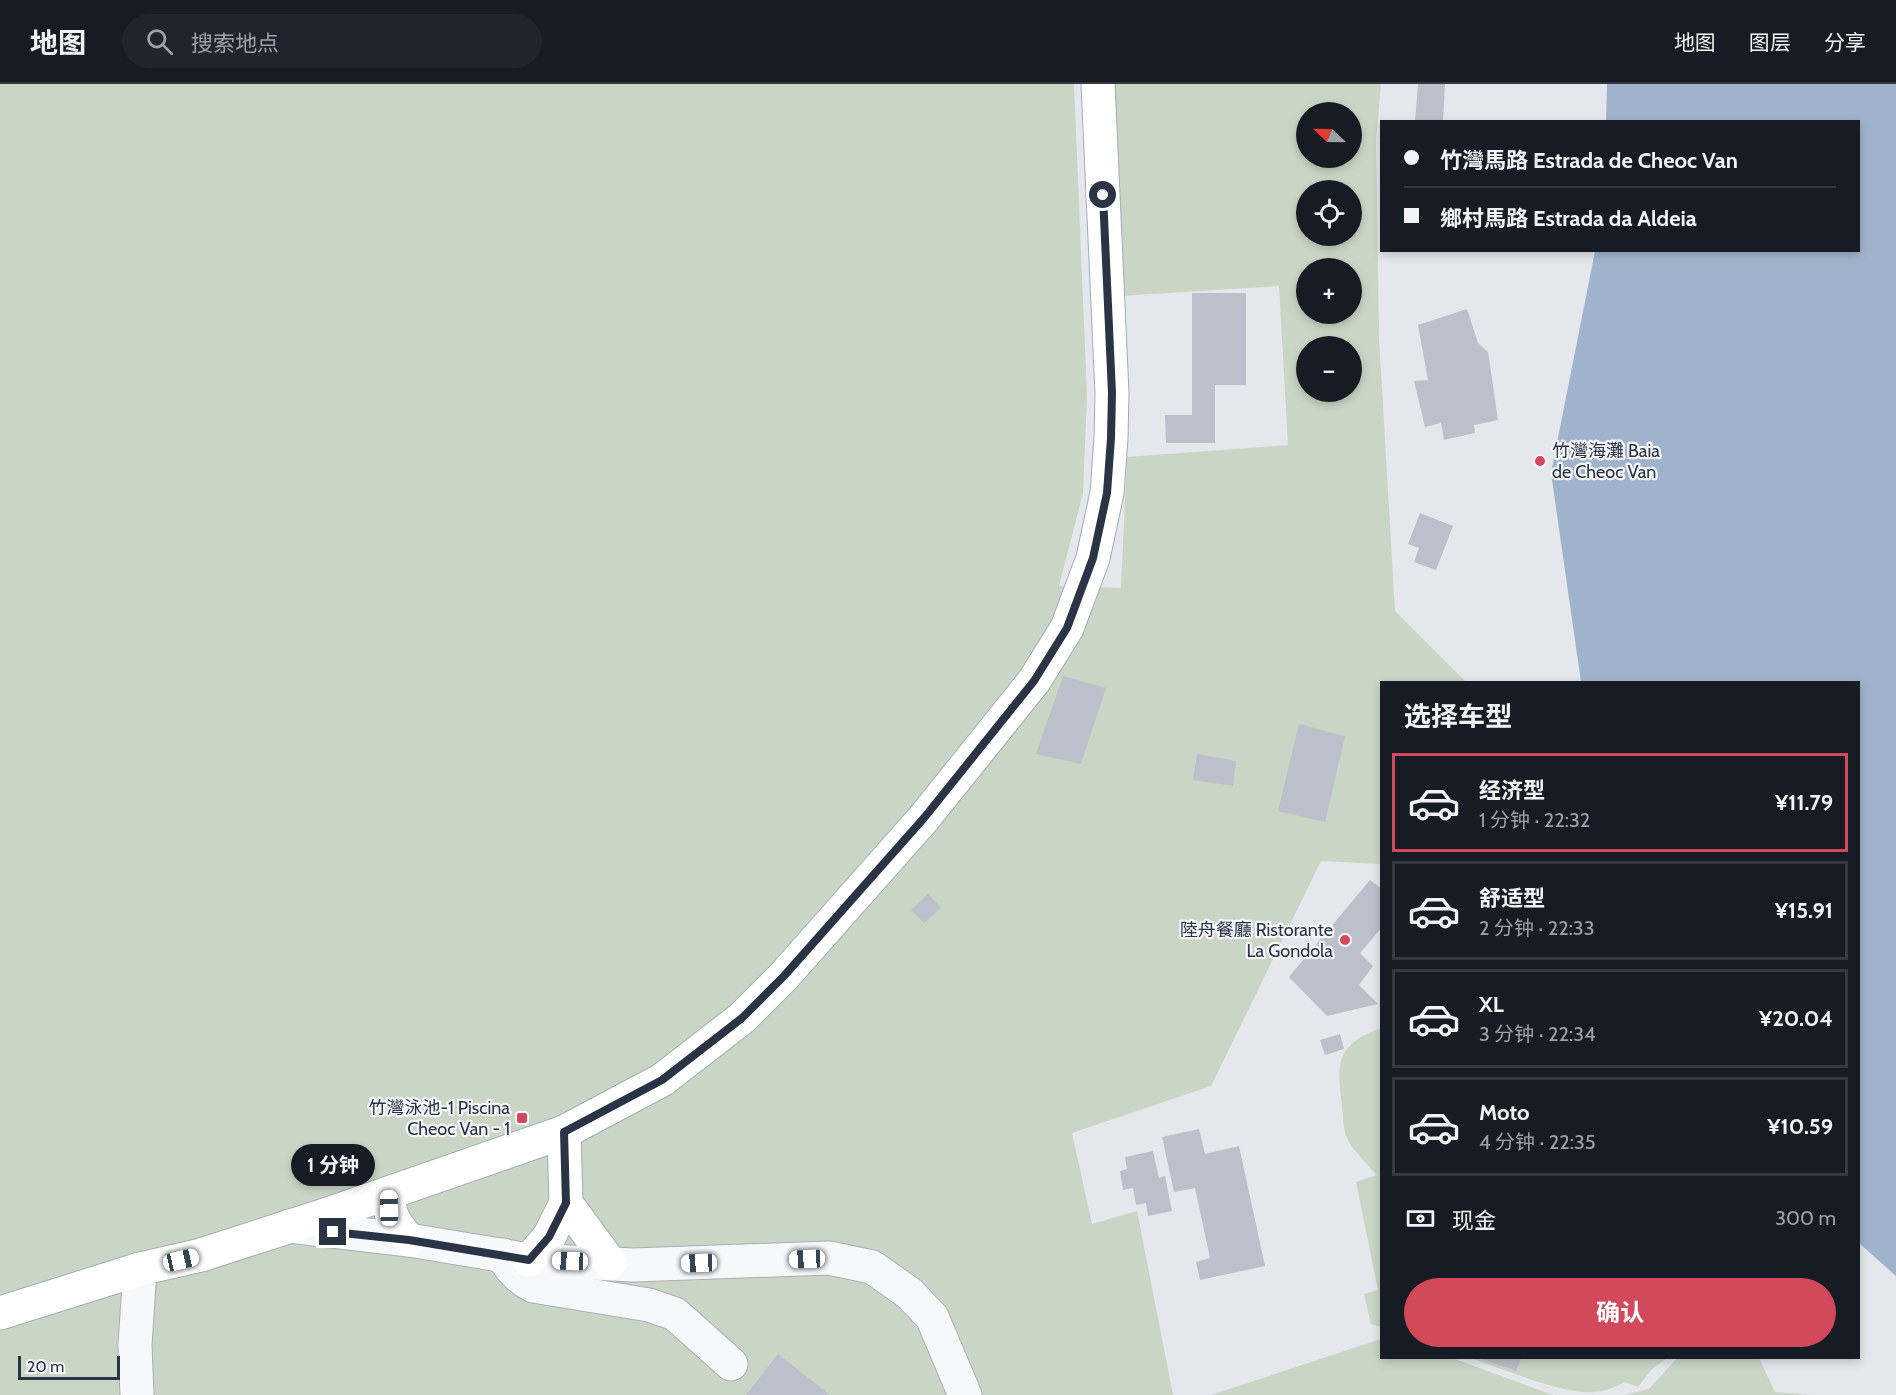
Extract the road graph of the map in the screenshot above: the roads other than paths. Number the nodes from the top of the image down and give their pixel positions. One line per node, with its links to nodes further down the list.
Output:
1 (1098, 84): 2 (main road)
2 (564, 1132): 3 (main road); 4 (main road)
3 (388, 1192): 5 (main road); 6 (main road)
4 (566, 1203): 7 (main road); 8 (main road)
5 (289, 1226): 6 (street); 9 (main road)
6 (409, 1240): 7 (street)
7 (516, 1258): 8 (street); 11 (street)
8 (610, 1263): 13 (street)
9 (140, 1269): 10 (main road); 12 (street)
10 (0, 1313)
11 (731, 1364)
12 (137, 1395)
13 (965, 1395)

